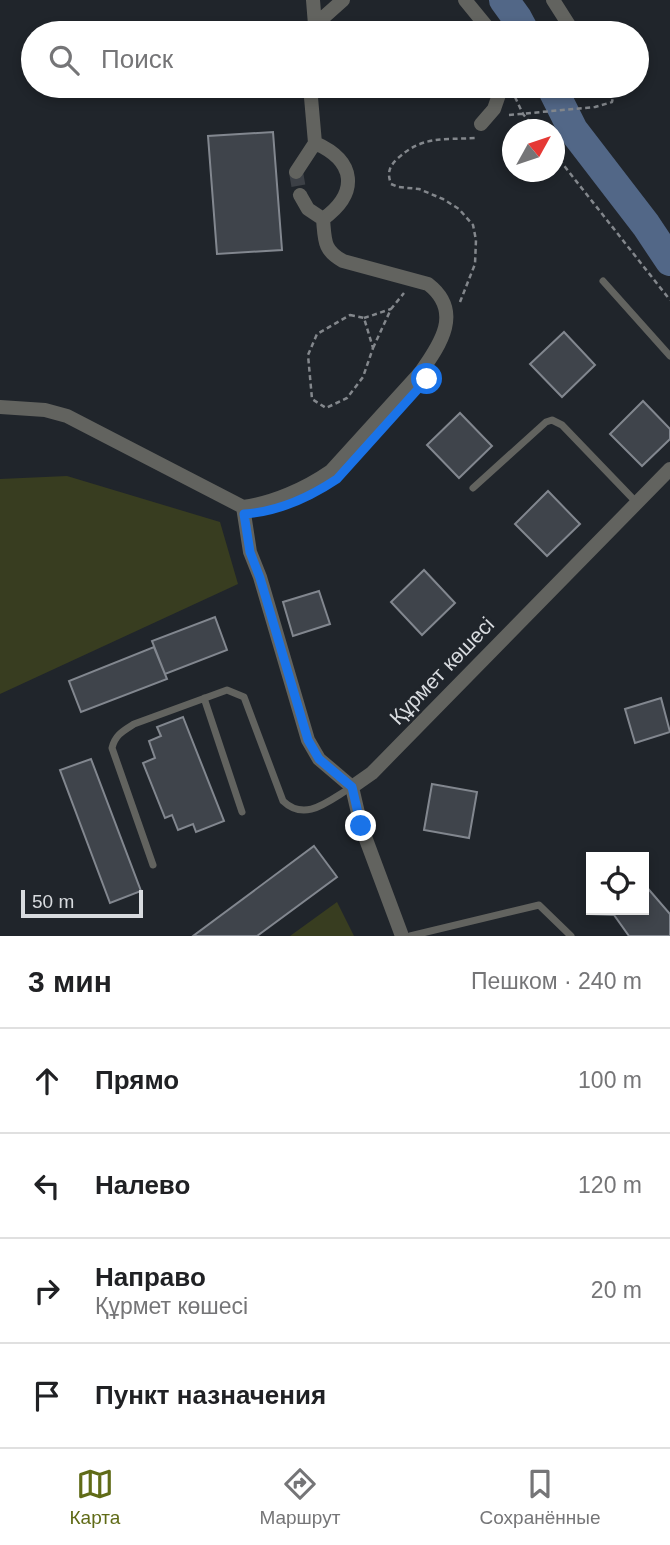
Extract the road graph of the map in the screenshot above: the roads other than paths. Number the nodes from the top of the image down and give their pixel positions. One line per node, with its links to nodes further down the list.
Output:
1 (313, 0): 5 (street)
2 (343, 0): 6 (street)
3 (465, 0): 7 (street)
4 (553, 0): 8 (street)
5 (314, 21)
6 (322, 21)
7 (482, 21)
8 (566, 21)
9 (311, 98): 12 (street)
10 (498, 98): 11 (street)
11 (483, 130)
12 (314, 143): 13 (street); 15 (street)
13 (296, 173)
14 (300, 195): 15 (street)
15 (323, 219): 22 (street)
16 (603, 281): 17 (lane)
17 (670, 356)
18 (0, 407): 22 (street)
19 (670, 469): 21 (street, Құрмет көшесі)
20 (473, 488): 21 (lane)
21 (637, 503): 24 (street, Құрмет көшесі)
22 (243, 507): 24 (street)
23 (204, 698): 24 (lane); 25 (lane); 26 (lane)
24 (352, 787): 27 (street)
25 (242, 812)
26 (153, 865)
27 (402, 936)
28 (410, 936): 29 (lane)
29 (571, 936)

